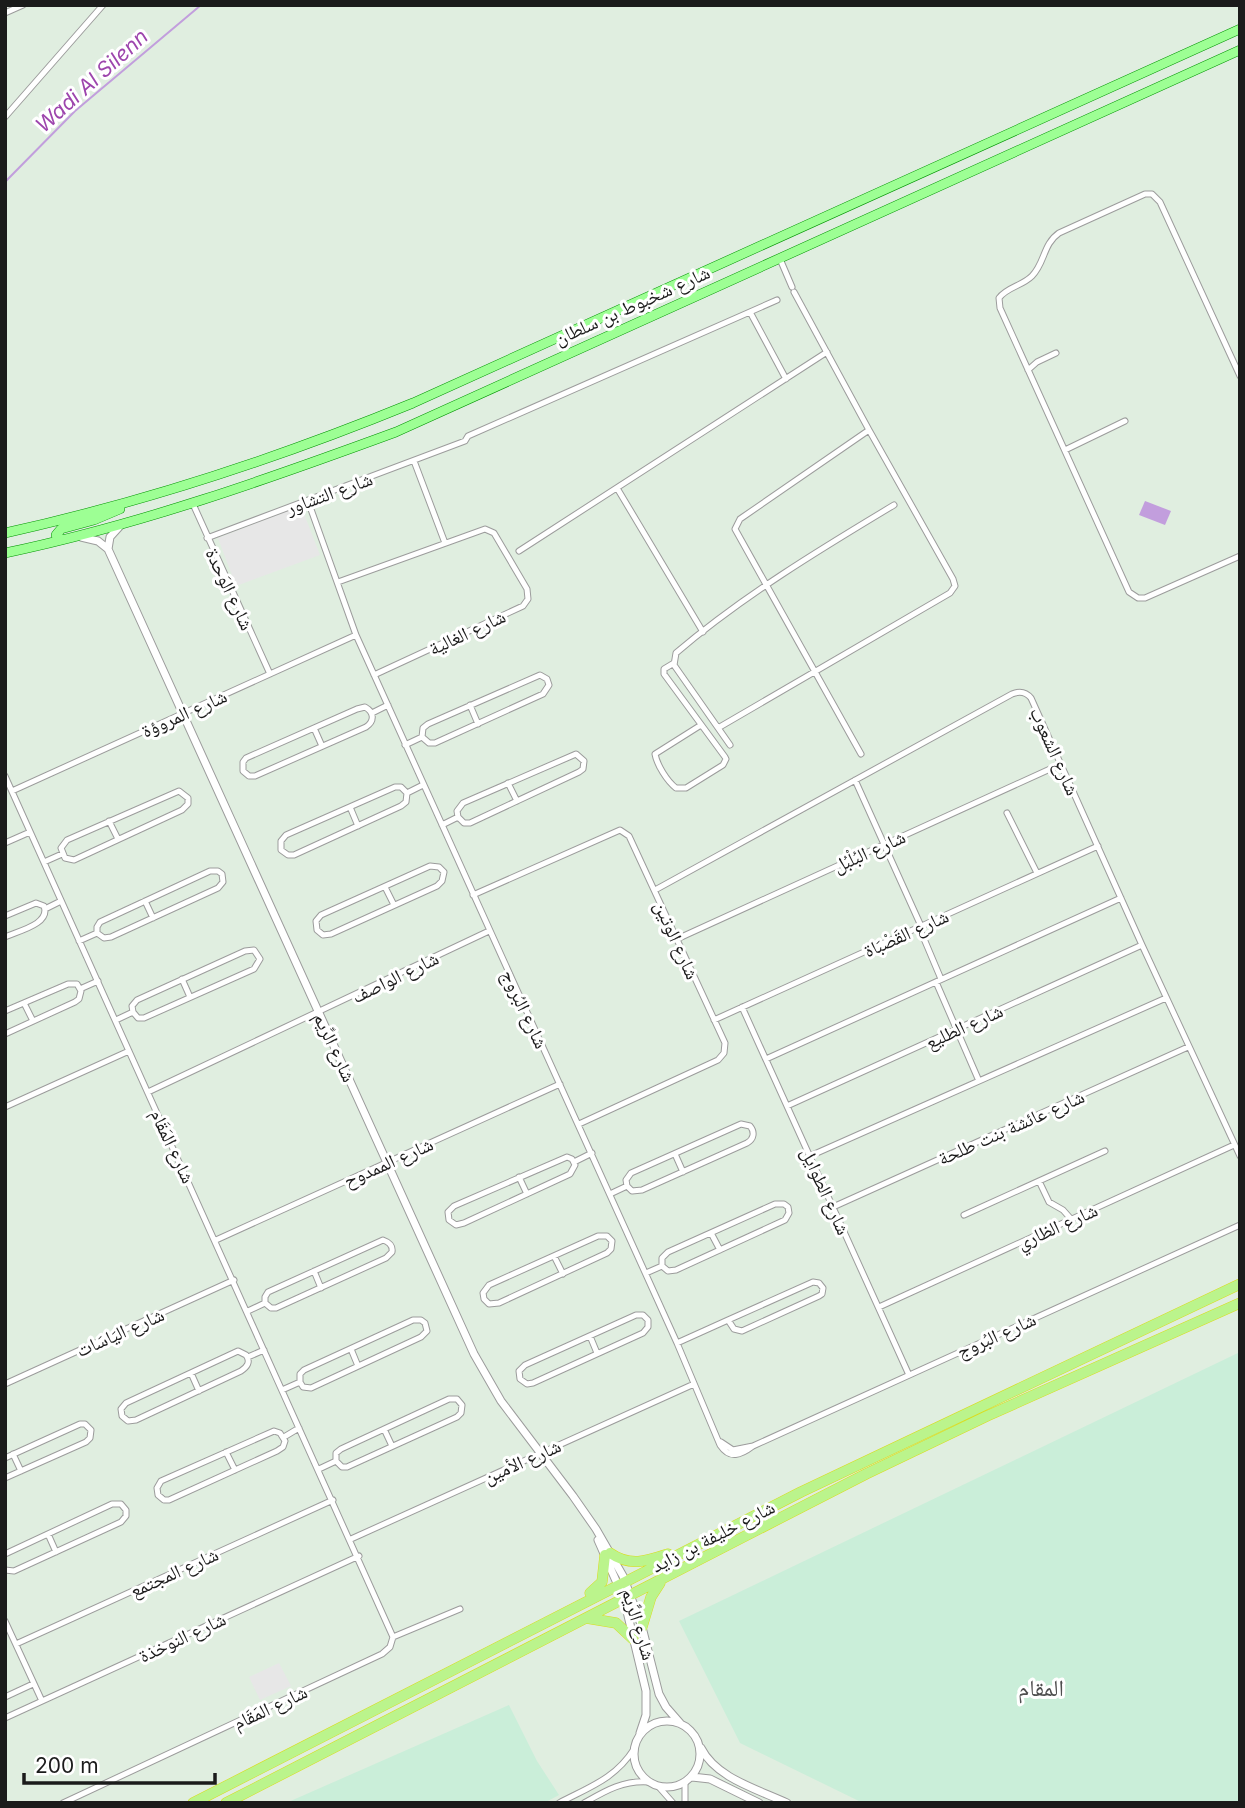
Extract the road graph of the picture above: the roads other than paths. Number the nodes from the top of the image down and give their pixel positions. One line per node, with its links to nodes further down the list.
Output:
1 (23, 5): 3 (street)
2 (103, 5): 6 (street)
3 (5, 13)
4 (1240, 29): 21 (main road, شارع شخبوط بن سلطان)
5 (1240, 50): 7 (main road, شارع شخبوط بن سلطان)
6 (5, 117)
7 (780, 259): 10 (street); 22 (main road, شارع شخبوط بن سلطان)
8 (777, 300): 9 (street, شارع التشاور)
9 (750, 312): 14 (street); 18 (street, شارع التشاور)
10 (827, 352): 14 (street); 16 (street)
11 (1056, 353): 12 (street)
12 (1028, 370): 13 (street); 17 (street)
13 (1240, 376)
14 (786, 379): 19 (street)
15 (1125, 421): 17 (street)
16 (869, 430): 34 (street); 38 (street)
17 (1065, 450): 32 (street)
18 (414, 461): 20 (street, شارع التشاور); 28 (street)
19 (617, 488): 30 (street); 35 (street)
20 (308, 501): 26 (street, شارع التشاور); 33 (street, شارع البُروج)
21 (130, 502): 25 (main road, شارع شخبوط بن سلطان); 27 (main road)
22 (193, 503): 24 (main road, شارع شخبوط بن سلطان); 26 (street, شارع الوَحدة)
23 (894, 505): 34 (street)
24 (127, 523): 27 (main road, شارع شخبوط بن سلطان); 29 (street)
25 (5, 533)
26 (207, 538): 39 (street, شارع الوَحدة)
27 (66, 539): 29 (street); 31 (main road, شارع شخبوط بن سلطان)
28 (445, 543): 33 (street, شارع الغالية); 40 (street, شارع الغالية)
29 (108, 549): 43 (street, شارع الرِّيم)
30 (519, 551)
31 (5, 553)
32 (1240, 556)
33 (338, 582): 36 (street, شارع البُروج)
34 (766, 586): 35 (street); 38 (street)
35 (703, 632): 37 (street)
36 (356, 635): 39 (street, شارع المروؤة); 40 (street, شارع البُروج)
37 (674, 663): 46 (street); 48 (street)
38 (814, 671): 48 (street); 53 (street)
39 (270, 674): 43 (street, شارع المروؤة)
40 (374, 675): 41 (street, شارع البُروج)
41 (388, 705): 44 (street); 50 (street, شارع البُروج)
42 (470, 705): 45 (street); 45 (street); 49 (street)
43 (185, 713): 59 (street, شارع المروؤة); 105 (street, شارع الرِّيم)
44 (372, 713): 47 (street); 52 (street)
45 (478, 724): 49 (street)
46 (701, 724): 46 (street)
47 (314, 728): 52 (street); 52 (street)
48 (718, 728): 51 (street)
49 (422, 737): 50 (street)
50 (405, 745): 58 (street, شارع البُروج)
51 (730, 745)
52 (322, 746)
53 (861, 754)
54 (1060, 764): 56 (street, شارع الشعوب); 71 (street, شارع البُلْبُل); 72 (street, شارع الشعوب)
55 (5, 776): 59 (street, شارع المَقَام)
56 (855, 780): 71 (street); 79 (street, شارع الشعوب)
57 (508, 783): 61 (street); 61 (street); 64 (street)
58 (423, 785): 60 (street); 66 (street, شارع البُروج)
59 (12, 791): 68 (street, شارع المَقَام)
60 (407, 793): 62 (street); 67 (street)
61 (517, 801): 64 (street)
62 (350, 807): 67 (street); 67 (street)
63 (1007, 813): 77 (street)
64 (458, 817): 66 (street)
65 (110, 821): 69 (street); 69 (street); 73 (street)
66 (442, 825): 75 (street, شارع البُروج)
67 (358, 826)
68 (30, 832): 70 (street); 74 (street, شارع المَقَام)
69 (118, 839): 73 (street)
70 (5, 843)
71 (884, 844): 88 (street); 92 (street, شارع البُلْبُل)
72 (1098, 846): 77 (street, شارع القَصْبَاة); 81 (street, شارع الشعوب)
73 (62, 854): 74 (street)
74 (44, 862): 82 (street, شارع المَقَام)
75 (459, 864): 76 (street); 80 (street, شارع البُروج)
76 (443, 872): 78 (street); 84 (street)
77 (1037, 873): 88 (street, شارع القَصْبَاة)
78 (385, 887): 84 (street); 84 (street)
79 (654, 890): 80 (street, شارع الوتين); 92 (street, شارع الوتين)
80 (473, 895): 89 (street, شارع البُروج)
81 (1121, 898): 94 (street, شارع الشعوب); 97 (street)
82 (61, 901): 85 (street); 93 (street, شارع المَقَام)
83 (145, 901): 87 (street); 87 (street); 90 (street)
84 (394, 905)
85 (45, 909): 86 (street); 91 (street)
86 (5, 916)
87 (153, 918): 90 (street)
88 (920, 926): 97 (street); 102 (street, شارع القَصْبَاة)
89 (489, 932): 105 (street, شارع الواصف); 115 (street, شارع البُروج)
90 (97, 933): 93 (street)
91 (5, 937)
92 (677, 939): 107 (street, شارع الوتين)
93 (79, 941): 96 (street, شارع المَقَام)
94 (1142, 945): 100 (street, شارع الشعوب); 109 (street, شارع الطليع)
95 (182, 979): 99 (street); 99 (street); 104 (street)
96 (98, 981): 98 (street); 106 (street, شارع المَقَام)
97 (938, 981): 109 (street); 113 (street)
98 (80, 989): 101 (street); 108 (street)
99 (190, 997): 104 (street)
100 (1166, 998): 111 (street, شارع الشعوب); 114 (street)
101 (24, 1003): 103 (street); 108 (street)
102 (742, 1007): 107 (street, شارع القَصْبَاة); 113 (street, شارع الطوايل)
103 (5, 1011)
104 (133, 1013): 106 (street)
105 (320, 1013): 116 (street, شارع الواصف); 126 (street, شارع الرِّيم)
106 (116, 1020): 112 (street, شارع المَقَام)
107 (714, 1020): 119 (street, شارع الوتين)
108 (33, 1021): 110 (street)
109 (956, 1030): 114 (street); 118 (street, شارع الطليع)
110 (5, 1034)
111 (1188, 1047): 120 (street, شارع الشعوب); 134 (street, شارع عائشة بنت طلحة)
112 (130, 1051): 116 (street, شارع المَقَام); 117 (street)
113 (766, 1059): 118 (street, شارع الطوايل)
114 (979, 1081): 124 (street)
115 (560, 1084): 119 (street, شارع البُروج); 126 (street, شارع الممدوح)
116 (148, 1091): 140 (street, شارع المَقَام)
117 (5, 1107)
118 (787, 1107): 124 (street, شارع الطوايل)
119 (579, 1124): 122 (street, شارع البُروج)
120 (1234, 1145): 125 (street, شارع الشعوب); 136 (street, شارع الظاري)
121 (1105, 1152): 130 (street)
122 (592, 1153): 127 (street); 133 (street, شارع البُروج)
123 (675, 1154): 128 (street); 128 (street); 131 (street)
124 (810, 1156): 134 (street, شارع الطوايل)
125 (1240, 1156)
126 (388, 1162): 140 (street, شارع الممدوح); 177 (street, شارع الرِّيم)
127 (574, 1162): 129 (street); 132 (street)
128 (683, 1172): 131 (street)
129 (519, 1177): 132 (street); 132 (street)
130 (1039, 1181): 135 (street); 136 (street)
131 (627, 1186): 133 (street)
132 (527, 1194)
133 (610, 1194): 139 (street, شارع البُروج)
134 (833, 1208): 153 (street, شارع الطوايل)
135 (964, 1215)
136 (1071, 1219): 153 (street, شارع الظاري)
137 (1240, 1225): 166 (street, شارع البُروج)
138 (711, 1233): 142 (street); 142 (street); 144 (street)
139 (628, 1234): 141 (street); 146 (street, شارع البُروج)
140 (216, 1240): 148 (street, شارع المَقَام)
141 (612, 1241): 143 (street); 147 (street)
142 (720, 1250): 144 (street)
143 (554, 1256): 147 (street); 147 (street)
144 (662, 1266): 146 (street)
145 (313, 1271): 150 (street); 150 (street); 151 (street)
146 (646, 1273): 155 (street, شارع البُروج)
147 (563, 1274)
148 (234, 1280): 154 (street, شارع المَقَام); 168 (street, شارع اليَاسَات)
149 (1240, 1284): 188 (highway, شارع خليفة بن زايد)
150 (321, 1288): 151 (street)
151 (265, 1303): 154 (street)
152 (1240, 1303): 194 (highway, شارع خليفة بن زايد)
153 (879, 1307): 166 (street, شارع الطوايل)
154 (248, 1311): 161 (street, شارع المَقَام)
155 (663, 1312): 156 (street); 159 (street, شارع البُروج)
156 (648, 1320): 158 (street); 162 (street)
157 (728, 1321): 157 (street); 159 (street)
158 (590, 1336): 162 (street); 162 (street)
159 (677, 1343): 169 (street, شارع البُروج)
160 (351, 1349): 164 (street); 164 (street); 167 (street)
161 (264, 1350): 163 (street); 170 (street, شارع المَقَام)
162 (597, 1353)
163 (248, 1357): 165 (street); 171 (street)
164 (358, 1366): 167 (street)
165 (191, 1373): 171 (street); 171 (street)
166 (909, 1375): 169 (street, شارع البُروج)
167 (300, 1382): 170 (street)
168 (5, 1384)
169 (694, 1384): 177 (street, شارع الأمين)
170 (282, 1390): 172 (street, شارع المَقَام)
171 (199, 1391)
172 (299, 1428): 174 (street); 181 (street, شارع المَقَام)
173 (384, 1429): 175 (street); 175 (street); 180 (street)
174 (284, 1437): 176 (street); 182 (street)
175 (392, 1446): 180 (street)
176 (226, 1452): 182 (street); 182 (street)
177 (540, 1453): 187 (street, شارع الأمين); 191 (street, شارع الرِّيم)
178 (13, 1454): 179 (street); 183 (street); 183 (street)
179 (5, 1458)
180 (336, 1461): 181 (street)
181 (319, 1469): 185 (street, شارع المَقَام)
182 (234, 1470)
183 (21, 1471): 184 (street)
184 (5, 1478)
185 (333, 1500): 187 (street, شارع المَقَام); 204 (street, شارع المجتمع)
186 (48, 1534): 189 (street); 189 (street); 190 (street)
187 (351, 1539): 192 (street, شارع المَقَام)
188 (686, 1551): 191 (highway); 195 (highway, شارع خليفة بن زايد)
189 (57, 1552): 193 (street)
190 (5, 1554)
191 (607, 1554): 195 (street, شارع الرِّيم); 198 (highway)
192 (359, 1556): 202 (street, شارع المَقَام); 207 (street, شارع النوخذة)
193 (5, 1570)
194 (662, 1580): 196 (highway, شارع خليفة بن زايد); 201 (highway)
195 (622, 1583): 196 (street, شارع الرِّيم); 198 (highway, شارع خليفة بن زايد)
196 (628, 1597): 199 (highway, شارع خليفة بن زايد); 201 (street, شارع الرِّيم); 203 (street, شارع الرِّيم)
197 (460, 1609): 202 (street, شارع المَقَام)
198 (564, 1612): 218 (highway, شارع خليفة بن زايد)
199 (586, 1618): 203 (highway); 219 (highway, شارع خليفة بن زايد)
200 (5, 1621): 204 (street)
201 (642, 1627): 209 (street, شارع الرِّيم)
202 (393, 1637): 217 (street, شارع المَقَام)
203 (633, 1639): 210 (street, شارع الرِّيم)
204 (16, 1644): 205 (street)
205 (33, 1684): 206 (street); 207 (street)
206 (5, 1697)
207 (42, 1701): 208 (street, شارع النوخذة)
208 (5, 1718)
209 (680, 1723): 210 (street); 211 (street)
210 (640, 1733): 212 (street)
211 (700, 1745): 213 (street); 225 (street)
212 (634, 1749): 214 (street); 220 (street)
213 (692, 1777): 215 (street); 224 (street)
214 (649, 1782): 216 (street); 221 (street)
215 (685, 1782): 216 (street); 223 (street)
216 (658, 1786): 222 (street)
217 (63, 1803)
218 (193, 1803)
219 (226, 1803)
220 (559, 1803)
221 (583, 1803)
222 (673, 1803)
223 (685, 1803)
224 (759, 1803)
225 (787, 1803)

